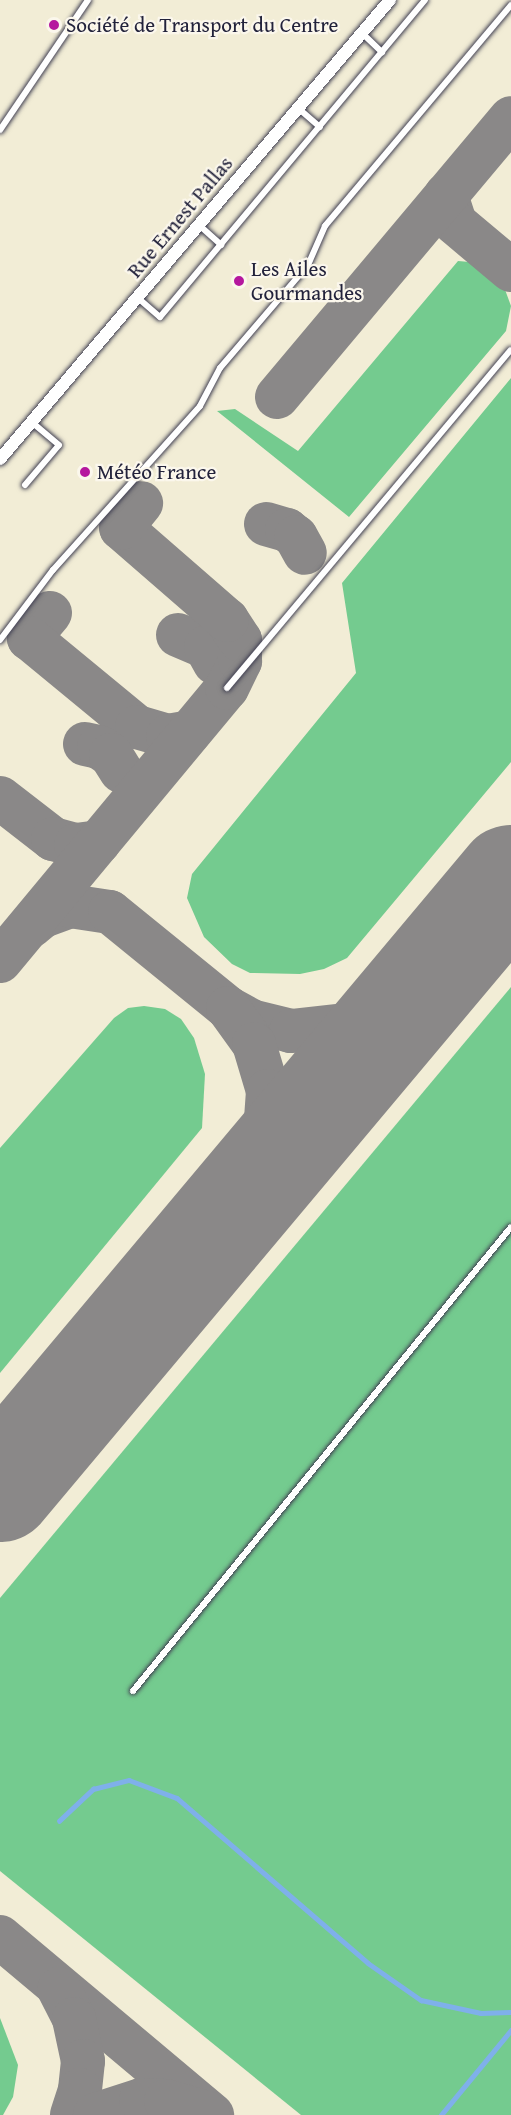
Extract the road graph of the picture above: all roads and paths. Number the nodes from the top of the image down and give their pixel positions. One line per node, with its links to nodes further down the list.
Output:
1 (88, 0): 9 (lane)
2 (390, 0): 5 (street, Rue Ernest Pallas)
3 (425, 0): 6 (lane)
4 (511, 5): 17 (lane)
5 (362, 33): 6 (lane); 7 (street, Rue Ernest Pallas)
6 (382, 52): 8 (lane)
7 (298, 108): 8 (lane); 10 (street, Rue Ernest Pallas)
8 (320, 127): 11 (lane)
9 (0, 130)
10 (199, 225): 11 (lane); 12 (street, Rue Ernest Pallas)
11 (221, 245): 12 (lane)
12 (138, 298): 14 (street, Rue Ernest Pallas)
13 (511, 350): 18 (lane)
14 (33, 423): 15 (street, Rue Ernest Pallas); 16 (lane)
15 (0, 459)
16 (26, 485)
17 (0, 640)
18 (227, 688)
19 (511, 1227): 20 (lane)
20 (133, 1692)

